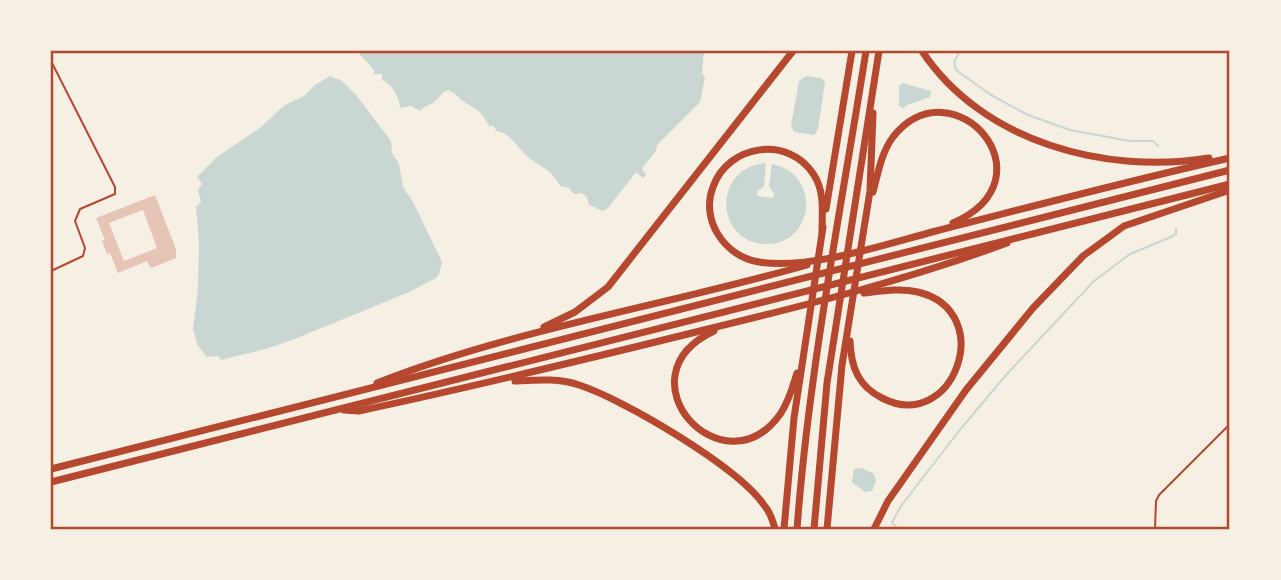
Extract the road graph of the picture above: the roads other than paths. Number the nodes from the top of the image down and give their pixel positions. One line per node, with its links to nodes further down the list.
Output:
1 (793, 51): 19 (highway)
2 (852, 51): 14 (highway)
3 (866, 51): 28 (highway)
4 (879, 51): 6 (highway)
5 (922, 51): 7 (highway)
6 (874, 81): 11 (highway); 29 (highway)
7 (1230, 157): 12 (highway)
8 (1230, 170): 22 (highway)
9 (1230, 184): 13 (highway)
10 (1230, 190): 31 (highway)
11 (864, 230): 12 (highway); 18 (highway)
12 (936, 231): 15 (highway)
13 (1039, 231): 16 (highway); 23 (highway)
14 (822, 232): 15 (highway); 20 (highway)
15 (803, 264): 19 (highway)
16 (870, 290): 17 (highway); 18 (highway)
17 (742, 321): 20 (highway); 21 (highway)
18 (849, 327): 30 (highway)
19 (514, 340): 22 (highway)
20 (805, 349): 27 (highway)
21 (493, 382): 23 (highway); 26 (highway)
22 (347, 394): 24 (highway)
23 (336, 409): 25 (highway)
24 (51, 469)
25 (51, 482)
26 (775, 529)
27 (784, 529)
28 (797, 529)
29 (814, 529)
30 (827, 529)
31 (874, 529)

